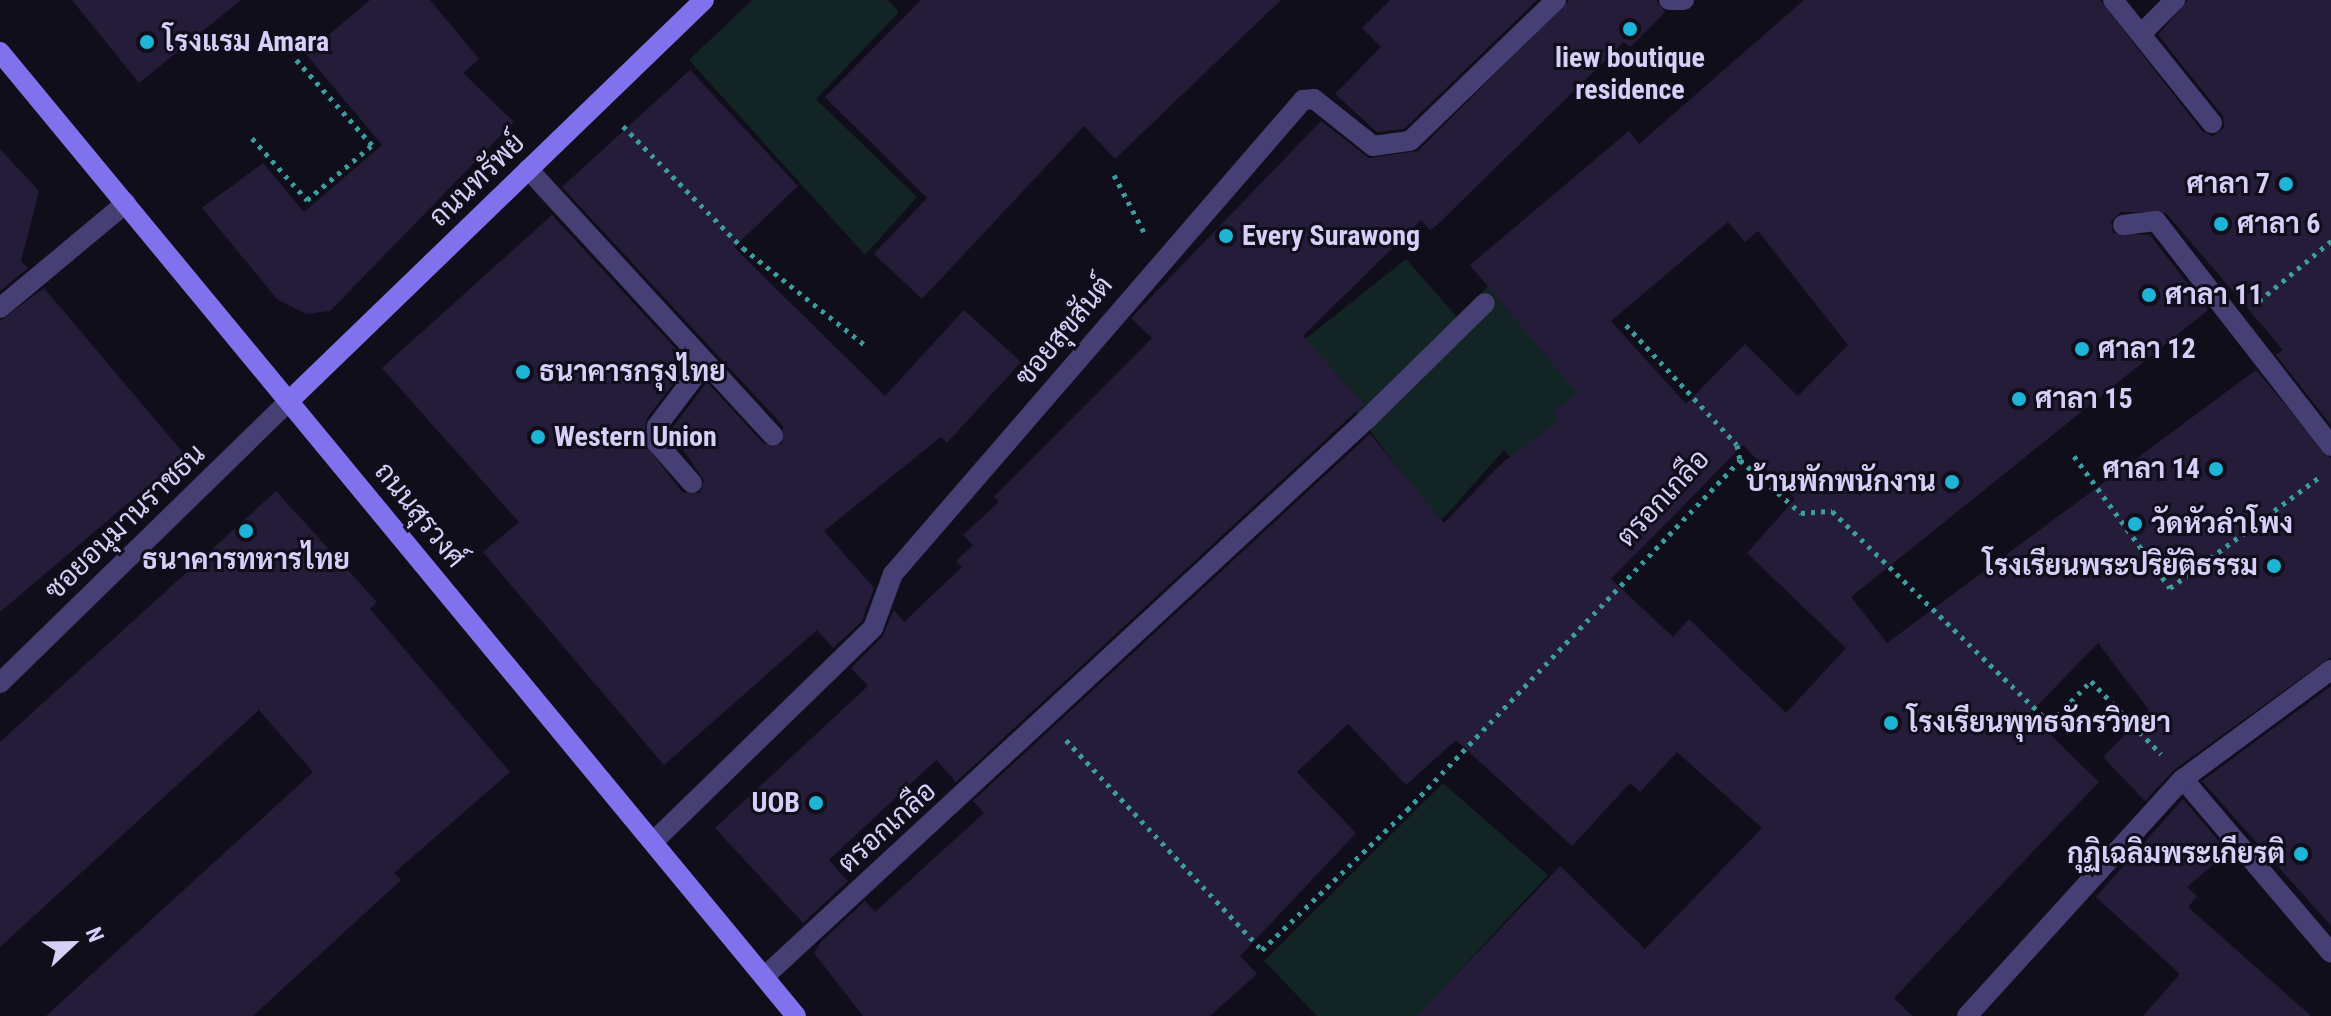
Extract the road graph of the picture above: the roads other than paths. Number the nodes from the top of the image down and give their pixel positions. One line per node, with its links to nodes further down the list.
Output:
1 (704, 0): 10 (main road, ถนนทรัพย์)
2 (1556, 0): 23 (street, ซอยสุขสันต์)
3 (1669, 0): 4 (street)
4 (1684, 0)
5 (2113, 0): 7 (street)
6 (2175, 0): 7 (street)
7 (2142, 33): 9 (street)
8 (0, 52): 11 (main road, ถนนสุรวงศ์)
9 (2212, 123)
10 (528, 169): 15 (street); 16 (main road, ถนนทรัพย์)
11 (126, 203): 14 (street); 16 (main road, ถนนสุรวงศ์)
12 (2123, 225): 18 (street)
13 (1485, 303): 25 (street, ตรอกเกลือ)
14 (0, 308)
15 (704, 364): 17 (street); 19 (street)
16 (289, 401): 21 (street, ซอยอนุมานราชธน); 23 (main road, ถนนสุรวงศ์)
17 (773, 435)
18 (2331, 446)
19 (692, 483)
20 (2331, 670): 22 (street)
21 (0, 683)
22 (2183, 779): 24 (street); 27 (street)
23 (653, 842): 25 (main road, ถนนสุรวงศ์)
24 (2331, 953)
25 (764, 977): 26 (main road, ถนนสุรวงศ์)
26 (796, 1016)
27 (1967, 1016)

